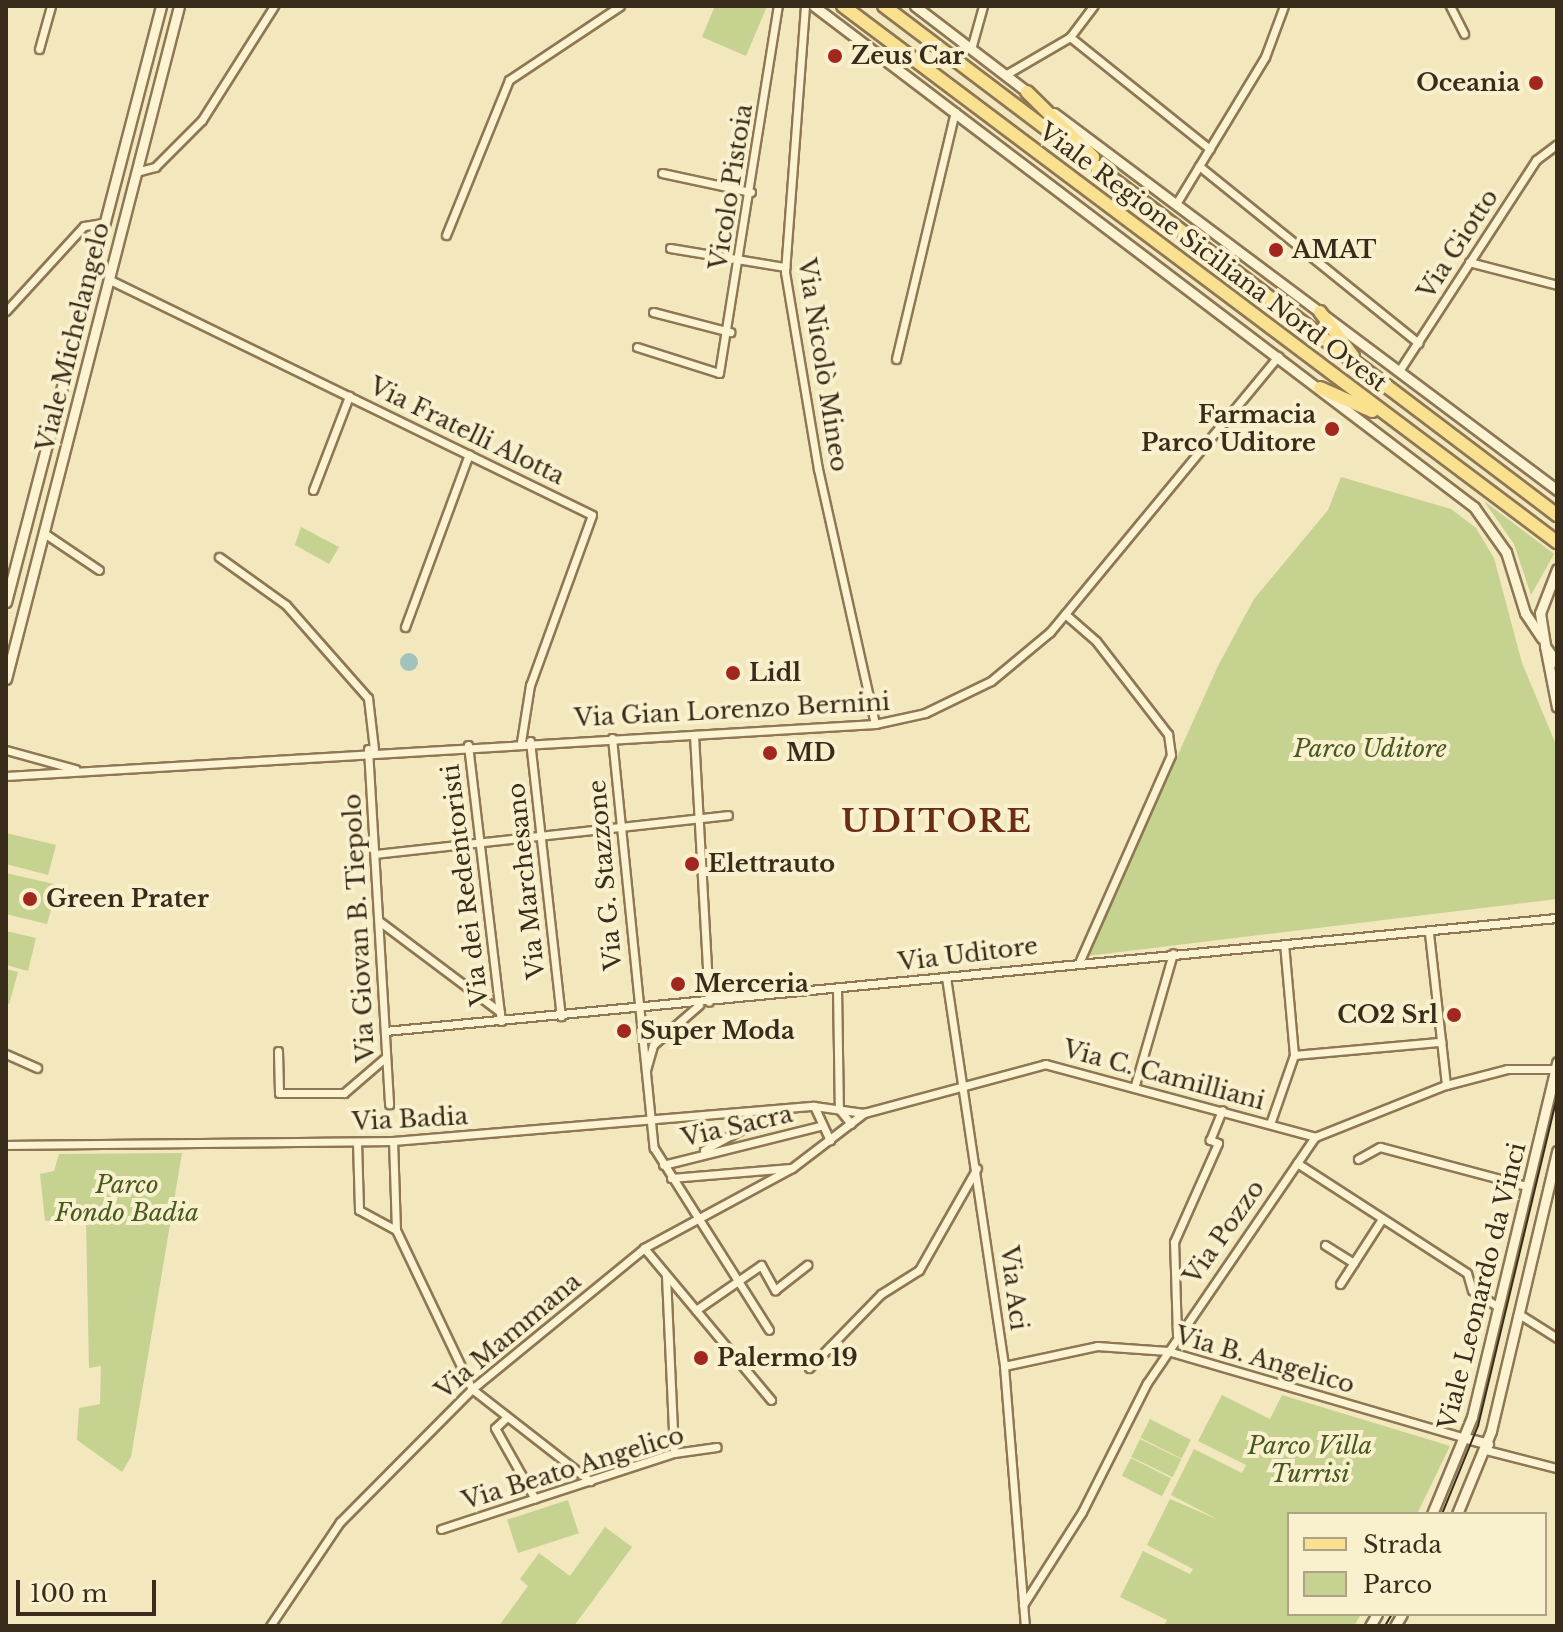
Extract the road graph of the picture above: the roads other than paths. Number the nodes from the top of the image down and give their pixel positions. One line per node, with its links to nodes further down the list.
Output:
1 (51, 6): 20 (street)
2 (161, 6): 33 (street, Viale Michelangelo)
3 (179, 6): 28 (street, Viale Michelangelo)
4 (274, 6): 28 (street)
5 (620, 6): 34 (street)
6 (778, 6): 30 (street, Vicolo Pistoia)
7 (805, 6): 38 (street, Via Nicolò Mineo)
8 (814, 6): 16 (street, Viale Regione Siciliana Nord Ovest)
9 (843, 6): 18 (main road, Viale Regione Siciliana Nord Ovest)
10 (884, 6): 31 (main road, Viale Regione Siciliana Nord Ovest)
11 (915, 6): 21 (street, Viale Regione Siciliana Nord Ovest)
12 (983, 6): 21 (street)
13 (1093, 6): 19 (street)
14 (1284, 6): 26 (street)
15 (1450, 6): 17 (street)
16 (846, 30): 18 (street); 24 (street, Viale Regione Siciliana Nord Ovest)
17 (1464, 34)
18 (881, 35): 53 (main road, Viale Regione Siciliana Nord Ovest)
19 (1070, 37): 22 (street); 26 (street)
20 (39, 49)
21 (971, 49): 22 (street, Viale Regione Siciliana Nord Ovest)
22 (1005, 75): 23 (street, Viale Regione Siciliana Nord Ovest)
23 (1027, 92): 31 (main road); 32 (street, Viale Regione Siciliana Nord Ovest)
24 (955, 112): 47 (street, Viale Regione Siciliana Nord Ovest); 48 (street)
25 (1557, 144): 37 (street, Via Giotto)
26 (1210, 149): 27 (street)
27 (1199, 166): 32 (street); 45 (street)
28 (136, 172): 39 (street, Viale Michelangelo)
29 (662, 173): 30 (street)
30 (751, 192): 36 (street, Vicolo Pistoia)
31 (1139, 200): 49 (main road, Viale Regione Siciliana Nord Ovest)
32 (1176, 204): 43 (street, Viale Regione Siciliana Nord Ovest)
33 (103, 223): 41 (street); 58 (street, Viale Michelangelo)
34 (446, 235)
35 (670, 248): 36 (street)
36 (740, 262): 38 (street); 44 (street, Vicolo Pistoia)
37 (1469, 262): 40 (street); 45 (street, Via Giotto)
38 (785, 267): 71 (street, Via Nicolò Mineo)
39 (108, 279): 52 (street, Via Fratelli Alotta); 59 (street, Viale Michelangelo)
40 (1557, 285)
41 (6, 311)
42 (653, 312): 44 (street)
43 (1320, 312): 49 (main road); 50 (street, Viale Regione Siciliana Nord Ovest)
44 (730, 332): 46 (street, Vicolo Pistoia)
45 (1418, 343): 50 (street, Via Giotto)
46 (637, 347)
47 (1278, 356): 51 (street, Viale Regione Siciliana Nord Ovest); 65 (street, Via Gian Lorenzo Bernini)
48 (896, 359)
49 (1362, 368): 57 (main road, Viale Regione Siciliana Nord Ovest)
50 (1399, 371): 56 (street, Viale Regione Siciliana Nord Ovest)
51 (1320, 388): 53 (main road); 67 (street, Viale Regione Siciliana Nord Ovest)
52 (349, 396): 54 (street, Via Fratelli Alotta); 55 (street)
53 (1393, 420): 60 (main road, Viale Regione Siciliana Nord Ovest)
54 (469, 454): 66 (street); 75 (street, Via Fratelli Alotta)
55 (313, 490)
56 (1557, 490)
57 (1557, 515)
58 (25, 529): 59 (street); 64 (street, Viale Michelangelo)
59 (44, 533): 63 (street); 69 (street, Viale Michelangelo)
60 (1557, 542)
61 (219, 557): 77 (street, Via Giovan B. Tiepolo)
62 (1557, 569): 67 (street)
63 (99, 570)
64 (6, 602)
65 (1065, 614): 71 (street, Via Gian Lorenzo Bernini); 92 (street)
66 (405, 627)
67 (1543, 642): 68 (street); 70 (street)
68 (1557, 663)
69 (6, 679)
70 (1557, 707)
71 (875, 724): 72 (street, Via Gian Lorenzo Bernini)
72 (694, 735): 73 (street, Via Gian Lorenzo Bernini); 82 (street)
73 (612, 738): 74 (street, Via Gian Lorenzo Bernini); 83 (street, Via G. Stazzone)
74 (530, 741): 75 (street, Via Gian Lorenzo Bernini); 84 (street, Via Marchesano)
75 (521, 742): 76 (street, Via Gian Lorenzo Bernini)
76 (468, 745): 77 (street, Via Gian Lorenzo Bernini); 85 (street, Via dei Redentoristi)
77 (371, 749): 79 (street, Via Gian Lorenzo Bernini); 86 (street, Via Giovan B. Tiepolo)
78 (6, 750): 79 (street, Via Gian Lorenzo Bernini)
79 (81, 771): 80 (street, Via Gian Lorenzo Bernini)
80 (6, 776)
81 (728, 815): 82 (street)
82 (698, 818): 83 (street); 95 (street)
83 (620, 827): 84 (street); 96 (street, Via G. Stazzone)
84 (541, 836): 85 (street); 97 (street, Via Marchesano)
85 (480, 842): 86 (street); 98 (street, Via dei Redentoristi)
86 (375, 854): 88 (street, Via Giovan B. Tiepolo)
87 (1557, 918): 89 (street, Via Uditore)
88 (379, 921): 98 (street); 99 (street, Via Giovan B. Tiepolo)
89 (1429, 933): 90 (street, Via Uditore); 100 (street)
90 (1284, 944): 91 (street, Via Uditore); 103 (street)
91 (1173, 953): 92 (street, Via Uditore); 109 (street)
92 (1080, 960): 93 (street, Via Uditore)
93 (946, 977): 94 (street, Via Uditore); 108 (street, Via Aci)
94 (837, 988): 95 (street, Via Uditore); 114 (street)
95 (706, 1002): 96 (street, Via Uditore); 107 (street)
96 (638, 1008): 97 (street, Via Uditore); 107 (street, Via G. Stazzone)
97 (561, 1016): 98 (street, Via Uditore)
98 (500, 1017): 99 (street, Via Uditore)
99 (385, 1031): 104 (street, Via Giovan B. Tiepolo)
100 (1441, 1042): 103 (street); 110 (street)
101 (278, 1051): 104 (street)
102 (6, 1054): 106 (street)
103 (1294, 1055): 119 (street)
104 (386, 1057): 111 (street, Via Giovan B. Tiepolo)
105 (1556, 1065): 110 (street); 134 (street, Viale Leonardo da Vinci)
106 (37, 1068)
107 (644, 1076): 117 (street, Via G. Stazzone)
108 (967, 1080): 109 (street, Via C. Camilliani); 116 (street, Via C. Camilliani); 131 (street, Via Aci)
109 (1135, 1085): 115 (street, Via C. Camilliani)
110 (1446, 1085): 121 (street)
111 (389, 1104)
112 (814, 1106): 113 (street, Via Badia); 114 (street, Via Badia); 120 (street)
113 (782, 1108): 117 (street, Via Badia); 127 (street)
114 (839, 1109): 116 (street, Via Badia); 118 (street)
115 (1222, 1110): 119 (street, Via C. Camilliani); 150 (street)
116 (864, 1113): 118 (street, Via Mammana)
117 (648, 1117): 122 (street, Via Badia); 130 (street, Via G. Stazzone)
118 (851, 1124): 123 (street, Via Mammana)
119 (1270, 1124): 121 (street, Via C. Camilliani)
120 (820, 1126): 123 (street); 127 (street, Via Sacra)
121 (1315, 1137): 129 (street, Via Pozzo)
122 (393, 1141): 124 (street, Via Badia); 138 (street)
123 (830, 1141): 132 (street, Via Mammana)
124 (357, 1142): 125 (street, Via Badia); 138 (street)
125 (6, 1145)
126 (1557, 1151): 135 (street, Viale Leonardo da Vinci)
127 (698, 1153): 130 (street, Via Sacra)
128 (1358, 1159): 134 (street)
129 (1297, 1163): 137 (street); 150 (street, Via Pozzo)
130 (663, 1165): 133 (street, Via G. Stazzone)
131 (978, 1166): 153 (street, Via Aci); 154 (street)
132 (792, 1168): 133 (street); 136 (street, Via Mammana)
133 (671, 1178): 136 (street, Via G. Stazzone)
134 (1527, 1186): 146 (street, Viale Leonardo da Vinci)
135 (1552, 1196): 148 (street, Viale Leonardo da Vinci)
136 (695, 1221): 140 (street, Via Mammana); 144 (street, Via G. Stazzone)
137 (1380, 1222): 141 (street); 146 (street)
138 (396, 1230): 155 (street)
139 (1325, 1245): 141 (street)
140 (644, 1248): 143 (street); 155 (street, Via Mammana)
141 (1354, 1263): 145 (street)
142 (807, 1265): 144 (street)
143 (666, 1274): 147 (street); 161 (street)
144 (735, 1283): 147 (street); 149 (street, Via G. Stazzone)
145 (1340, 1284)
146 (1498, 1307): 158 (street, Viale Leonardo da Vinci)
147 (696, 1310): 156 (street)
148 (1519, 1314): 151 (street); 160 (street, Viale Leonardo da Vinci)
149 (769, 1330)
150 (1177, 1335): 152 (street, Via Pozzo)
151 (1557, 1338)
152 (1168, 1351): 153 (street, Via B. Angelico); 158 (street, Via B. Angelico); 168 (street, Via Pozzo)
153 (1004, 1366): 168 (street, Via Aci)
154 (809, 1368)
155 (472, 1389): 157 (street); 169 (street, Via Mammana)
156 (771, 1400)
157 (507, 1417): 163 (street); 164 (street)
158 (1466, 1438): 160 (street); 165 (street, Viale Leonardo da Vinci)
159 (717, 1447): 161 (street, Via Beato Angelico)
160 (1487, 1447): 162 (street); 166 (street, Viale Leonardo da Vinci)
161 (674, 1453): 163 (street, Via Beato Angelico)
162 (1556, 1468)
163 (590, 1481): 164 (street, Via Beato Angelico)
164 (535, 1499): 167 (street, Via Beato Angelico)
165 (1433, 1512)
166 (1458, 1512)
167 (441, 1529)
168 (1023, 1606): 170 (street, Via Aci)
169 (270, 1626)
170 (1025, 1626)

